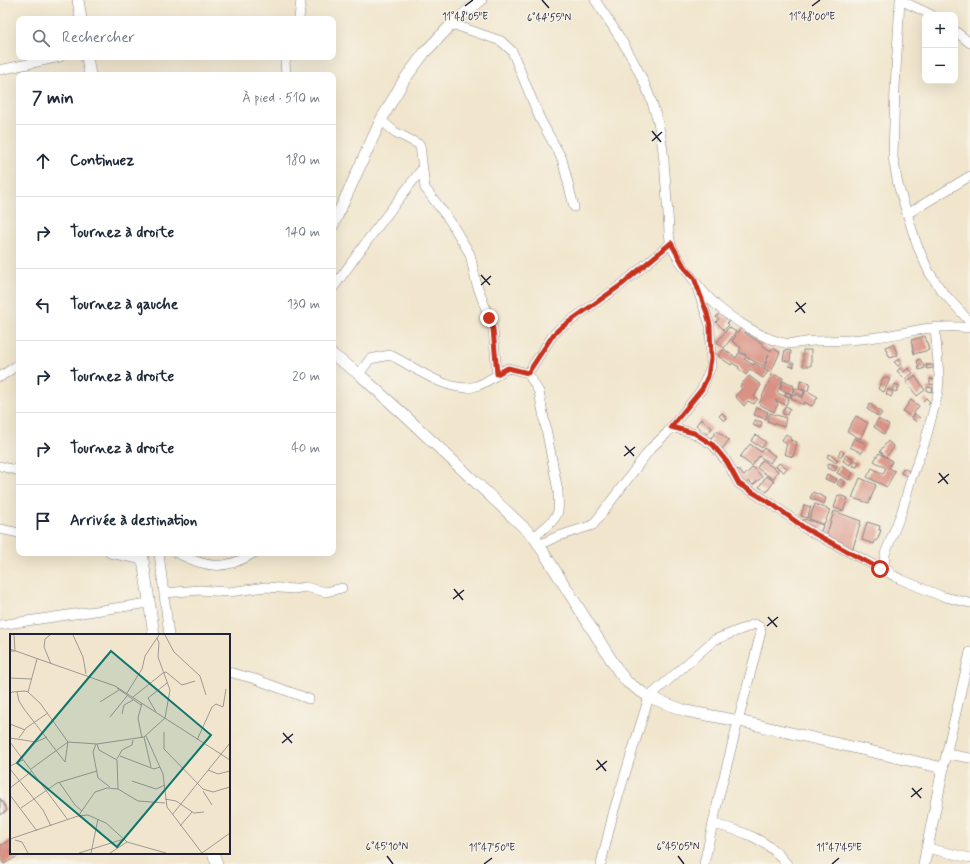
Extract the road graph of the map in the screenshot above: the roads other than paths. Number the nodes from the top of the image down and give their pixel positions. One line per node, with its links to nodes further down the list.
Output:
1 (78, 0): 7 (street)
2 (301, 0): 8 (street)
3 (481, 0): 9 (street)
4 (595, 0): 24 (street)
5 (900, 0): 6 (street); 22 (street)
6 (926, 12)
7 (81, 16)
8 (299, 16)
9 (452, 24): 18 (street); 21 (street)
10 (958, 33): 11 (street)
11 (970, 43)
12 (46, 60): 15 (street)
13 (88, 60): 16 (street)
14 (286, 60): 17 (street)
15 (0, 70)
16 (90, 72)
17 (286, 72)
18 (381, 120): 19 (street); 23 (street)
19 (422, 169): 26 (street); 34 (street)
20 (970, 176): 22 (street)
21 (574, 207)
22 (907, 214): 27 (street)
23 (336, 218)
24 (671, 243): 25 (street); 32 (street)
25 (694, 278): 28 (street); 36 (street)
26 (336, 284)
27 (970, 322)
28 (935, 327): 29 (street); 46 (street)
29 (970, 328)
30 (336, 357): 33 (street)
31 (16, 366): 35 (street)
32 (528, 373): 34 (street); 41 (street)
33 (358, 374): 34 (street); 41 (street)
34 (497, 374)
35 (0, 377)
36 (671, 427): 41 (street); 46 (street)
37 (0, 466): 38 (street)
38 (16, 470)
39 (0, 529): 40 (street)
40 (16, 532)
41 (537, 541): 56 (street)
42 (159, 556): 48 (street)
43 (183, 556): 44 (street)
44 (248, 556)
45 (142, 557): 49 (street)
46 (892, 575): 50 (street)
47 (342, 588): 48 (street)
48 (165, 593): 53 (street)
49 (149, 603): 51 (street); 52 (street)
50 (970, 603)
51 (0, 625)
52 (154, 634)
53 (169, 634)
54 (970, 652): 59 (street)
55 (230, 672): 57 (street)
56 (649, 697): 58 (street); 58 (street); 67 (street)
57 (309, 699)
58 (739, 721): 61 (street); 62 (street)
59 (947, 754): 60 (street); 61 (street)
60 (970, 758)
61 (943, 768): 63 (street)
62 (713, 824): 68 (street); 69 (street)
63 (927, 848): 65 (street); 70 (street)
64 (214, 854): 66 (street)
65 (970, 858)
66 (217, 864)
67 (601, 864)
68 (704, 864)
69 (787, 864)
70 (924, 864)

